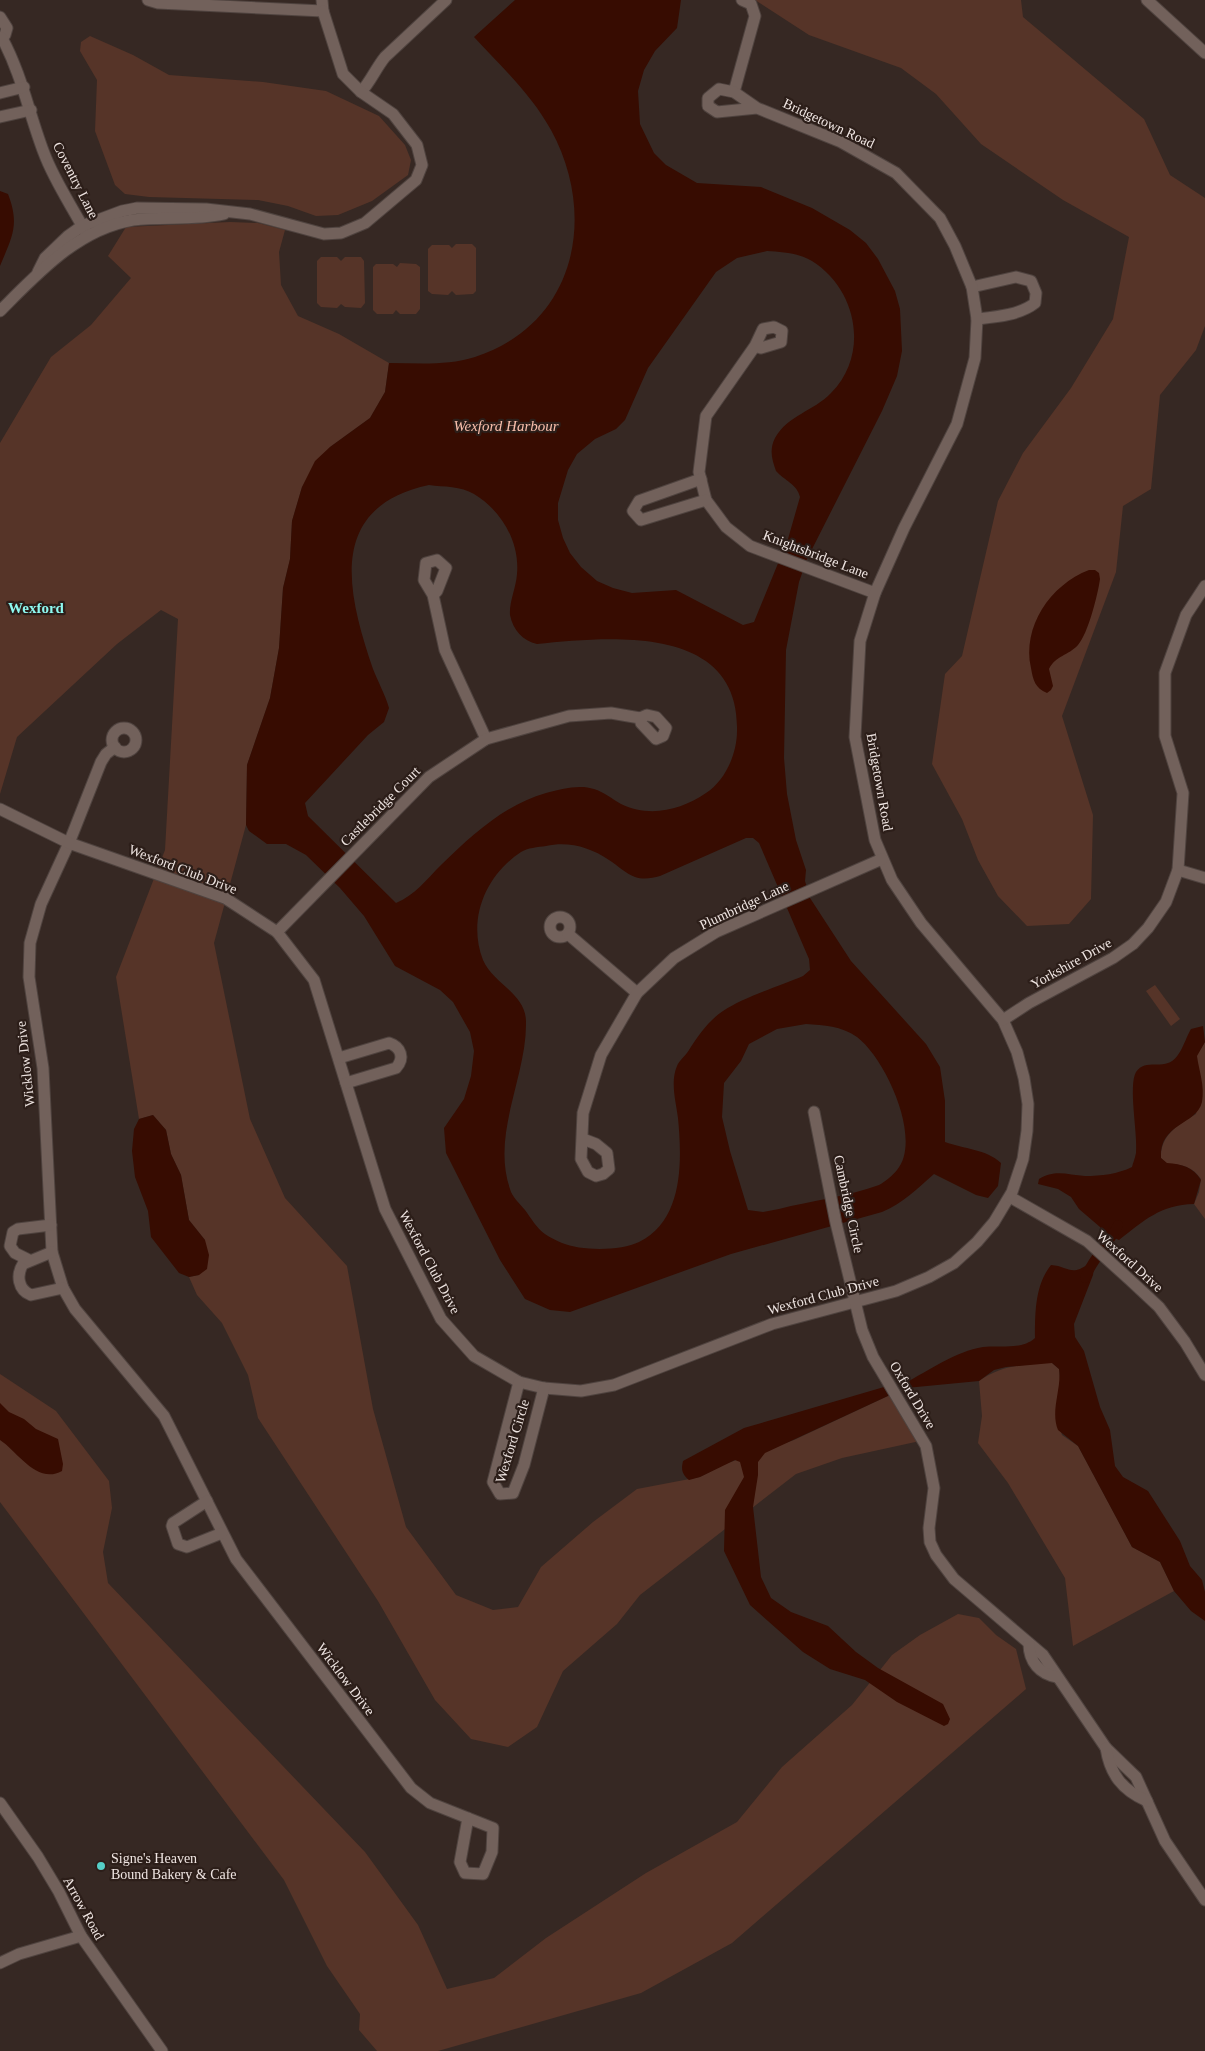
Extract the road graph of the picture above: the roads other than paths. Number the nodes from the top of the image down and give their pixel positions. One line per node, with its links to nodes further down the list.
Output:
1 (148, 0): 5 (street)
2 (446, 0): 10 (street)
3 (742, 0): 11 (street)
4 (1147, 0): 8 (street)
5 (323, 5): 10 (street)
6 (0, 17): 7 (street, Coventry Lane)
7 (1, 39): 9 (street, Coventry Lane)
8 (1205, 53)
9 (24, 87): 12 (street); 14 (street, Coventry Lane)
10 (361, 92): 16 (street)
11 (734, 92): 13 (street, Bridgetown Road); 13 (street, Bridgetown Road)
12 (0, 93)
13 (757, 108): 17 (street, Bridgetown Road)
14 (31, 110): 15 (street); 16 (street, Coventry Lane)
15 (0, 117)
16 (85, 230): 18 (street)
17 (972, 287): 19 (street, Bridgetown Road); 19 (street)
18 (0, 311)
19 (977, 319): 24 (street, Bridgetown Road)
20 (755, 346): 21 (street, Knightsbridge Lane)
21 (701, 480): 22 (street, Knightsbridge Lane); 22 (street)
22 (706, 500): 24 (street, Knightsbridge Lane)
23 (1205, 586): 32 (street, Yorkshire Drive)
24 (874, 593): 31 (street, Bridgetown Road)
25 (433, 595): 27 (street)
26 (640, 718): 27 (street, Castlebridge Court)
27 (486, 739): 34 (street, Castlebridge Court)
28 (115, 747): 30 (street, Wicklow Drive)
29 (0, 809): 30 (street, Wexford Club Drive)
30 (69, 843): 34 (street, Wexford Club Drive); 43 (street, Wicklow Drive)
31 (882, 859): 36 (street, Plumbridge Lane); 37 (street, Bridgetown Road)
32 (1178, 870): 33 (street); 37 (street, Yorkshire Drive)
33 (1205, 878)
34 (278, 932): 38 (street, Wexford Club Drive)
35 (568, 934): 36 (street)
36 (637, 993): 41 (street, Plumbridge Lane)
37 (1003, 1020): 42 (street, Bridgetown Road)
38 (339, 1058): 39 (street, Wexford Club Drive); 39 (street)
39 (346, 1083): 49 (street, Wexford Club Drive)
40 (814, 1112): 47 (street, Cambridge Circle)
41 (584, 1139)
42 (1010, 1197): 47 (street, Wexford Club Drive); 48 (street, Wexford Drive)
43 (51, 1225): 44 (street, Wicklow Drive); 45 (street)
44 (52, 1252): 45 (street); 46 (street, Wicklow Drive)
45 (29, 1260): 46 (street)
46 (63, 1288): 51 (street, Wicklow Drive)
47 (856, 1302): 50 (street, Wexford Club Drive); 53 (street, Oxford Drive)
48 (1205, 1375)
49 (520, 1382): 50 (street, Wexford Club Drive); 50 (street, Wexford Circle)
50 (544, 1388)
51 (206, 1501): 52 (street, Wicklow Drive); 52 (street)
52 (222, 1533): 56 (street, Wicklow Drive)
53 (1106, 1748): 54 (street, Oxford Drive); 54 (street, Oxford Drive)
54 (1147, 1801): 57 (street, Oxford Drive)
55 (0, 1803): 58 (street, Arrow Road)
56 (468, 1818): 56 (street, Wicklow Drive)
57 (1205, 1900)
58 (81, 1936): 59 (street); 60 (street, Arrow Road)
59 (0, 1964)
60 (162, 2051)

